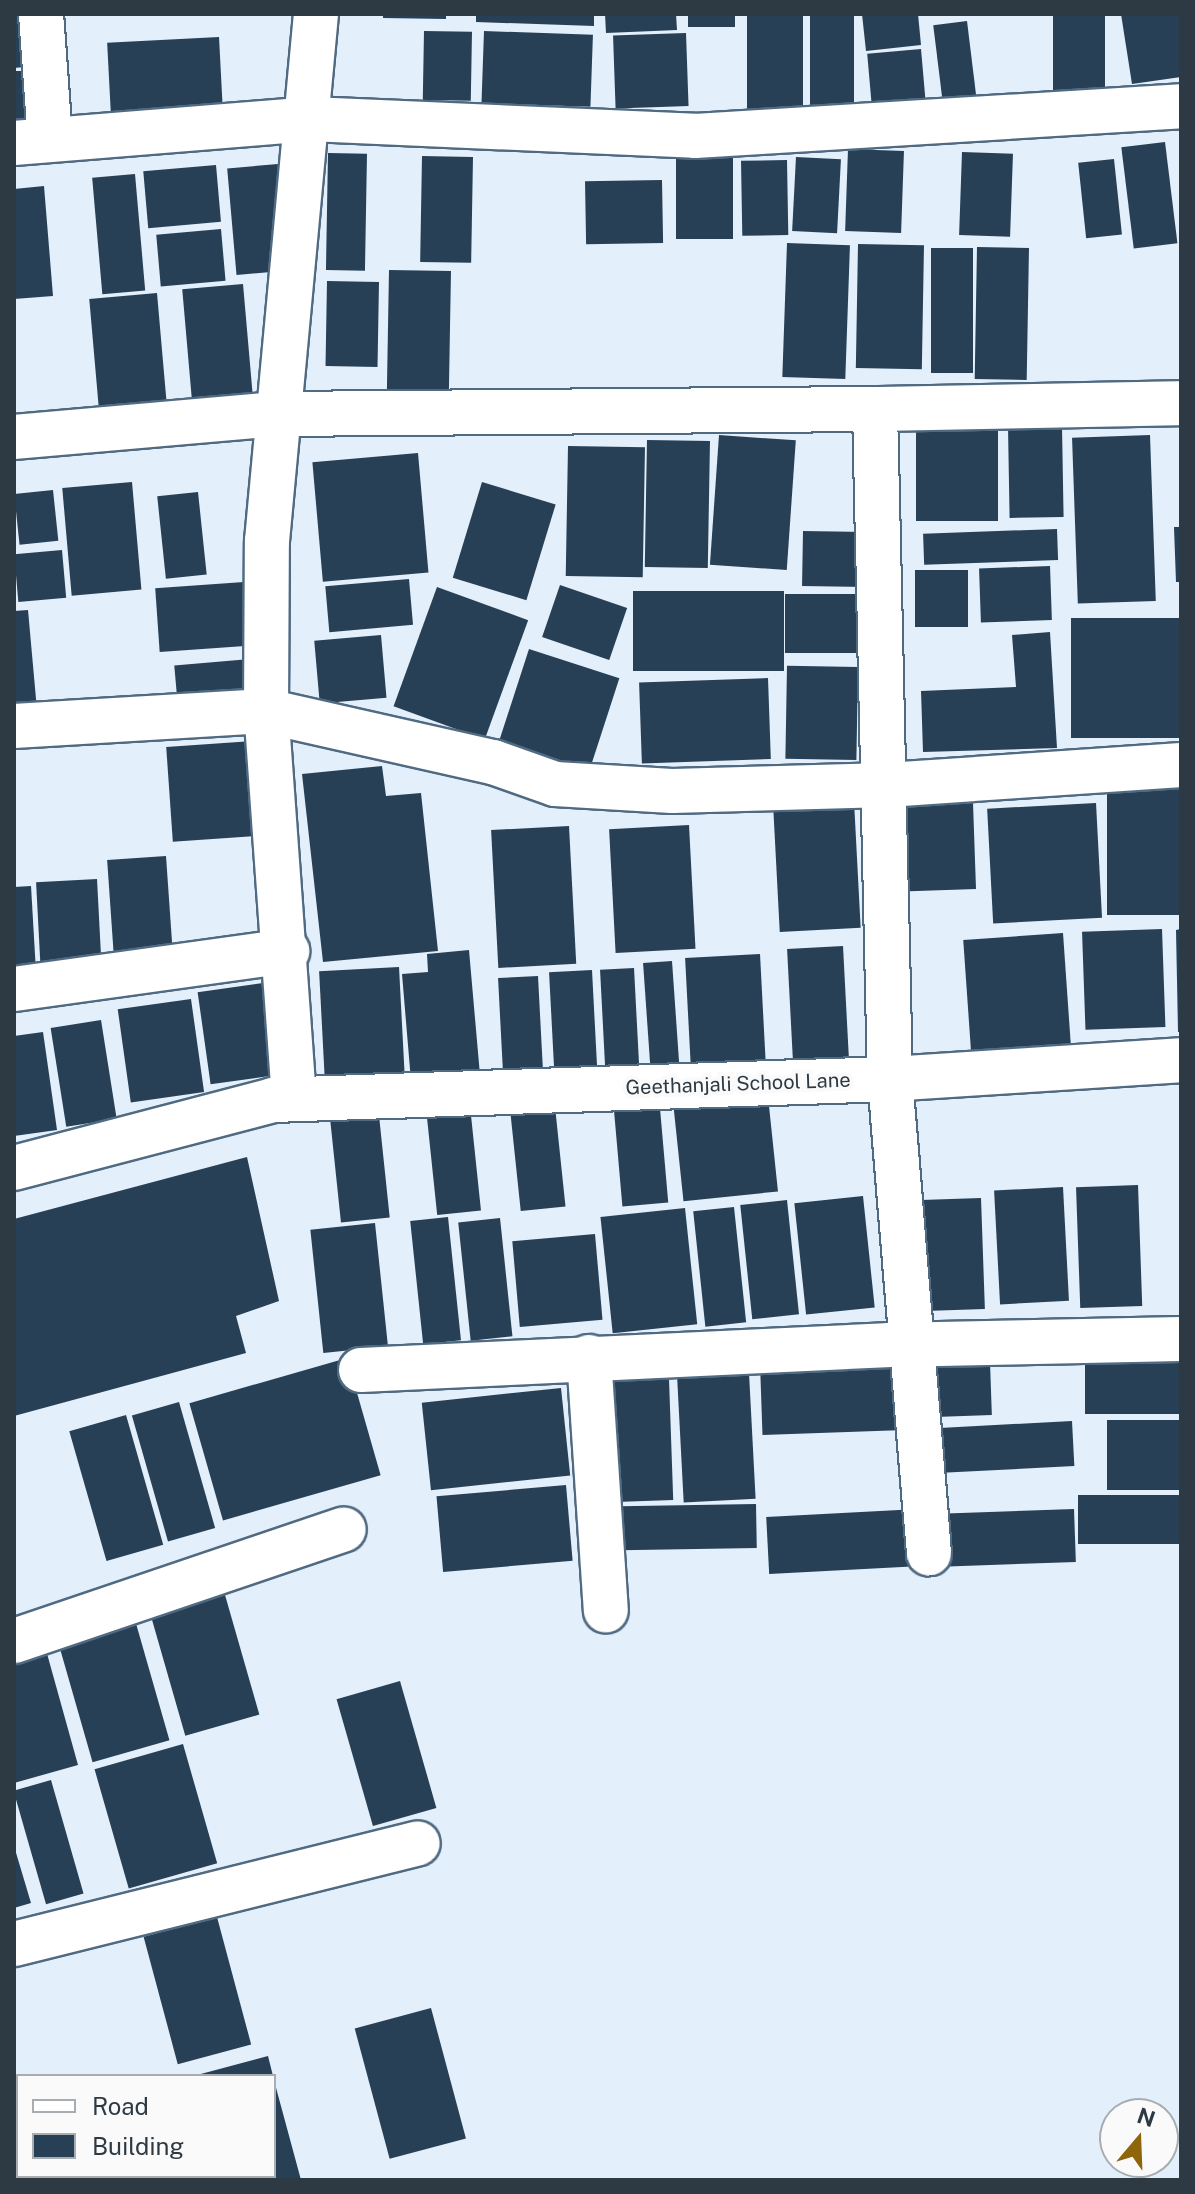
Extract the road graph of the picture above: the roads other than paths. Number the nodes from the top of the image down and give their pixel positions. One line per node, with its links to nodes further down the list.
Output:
1 (41, 14): 5 (street)
2 (316, 14): 4 (street)
3 (1181, 106): 4 (street)
4 (310, 119): 5 (street); 8 (street)
5 (32, 142)
6 (1181, 403): 7 (street)
7 (875, 409): 8 (street); 13 (street)
8 (275, 414): 9 (street); 10 (street)
9 (14, 437)
10 (266, 711): 11 (street); 13 (street); 14 (street)
11 (14, 726)
12 (1181, 765): 13 (street)
13 (887, 785): 17 (street)
14 (287, 951): 15 (street); 18 (street)
15 (14, 989)
16 (1181, 1060): 17 (street, Geethanjali School Lane)
17 (890, 1079): 18 (street, Geethanjali School Lane); 21 (street)
18 (294, 1099): 19 (street, Geethanjali School Lane)
19 (14, 1168)
20 (1181, 1339): 21 (street)
21 (910, 1345): 22 (street); 25 (street)
22 (589, 1357): 23 (street); 26 (street)
23 (361, 1370)
24 (344, 1529): 27 (street)
25 (929, 1553)
26 (606, 1610)
27 (14, 1641)
28 (418, 1843): 29 (street)
29 (14, 1944)

